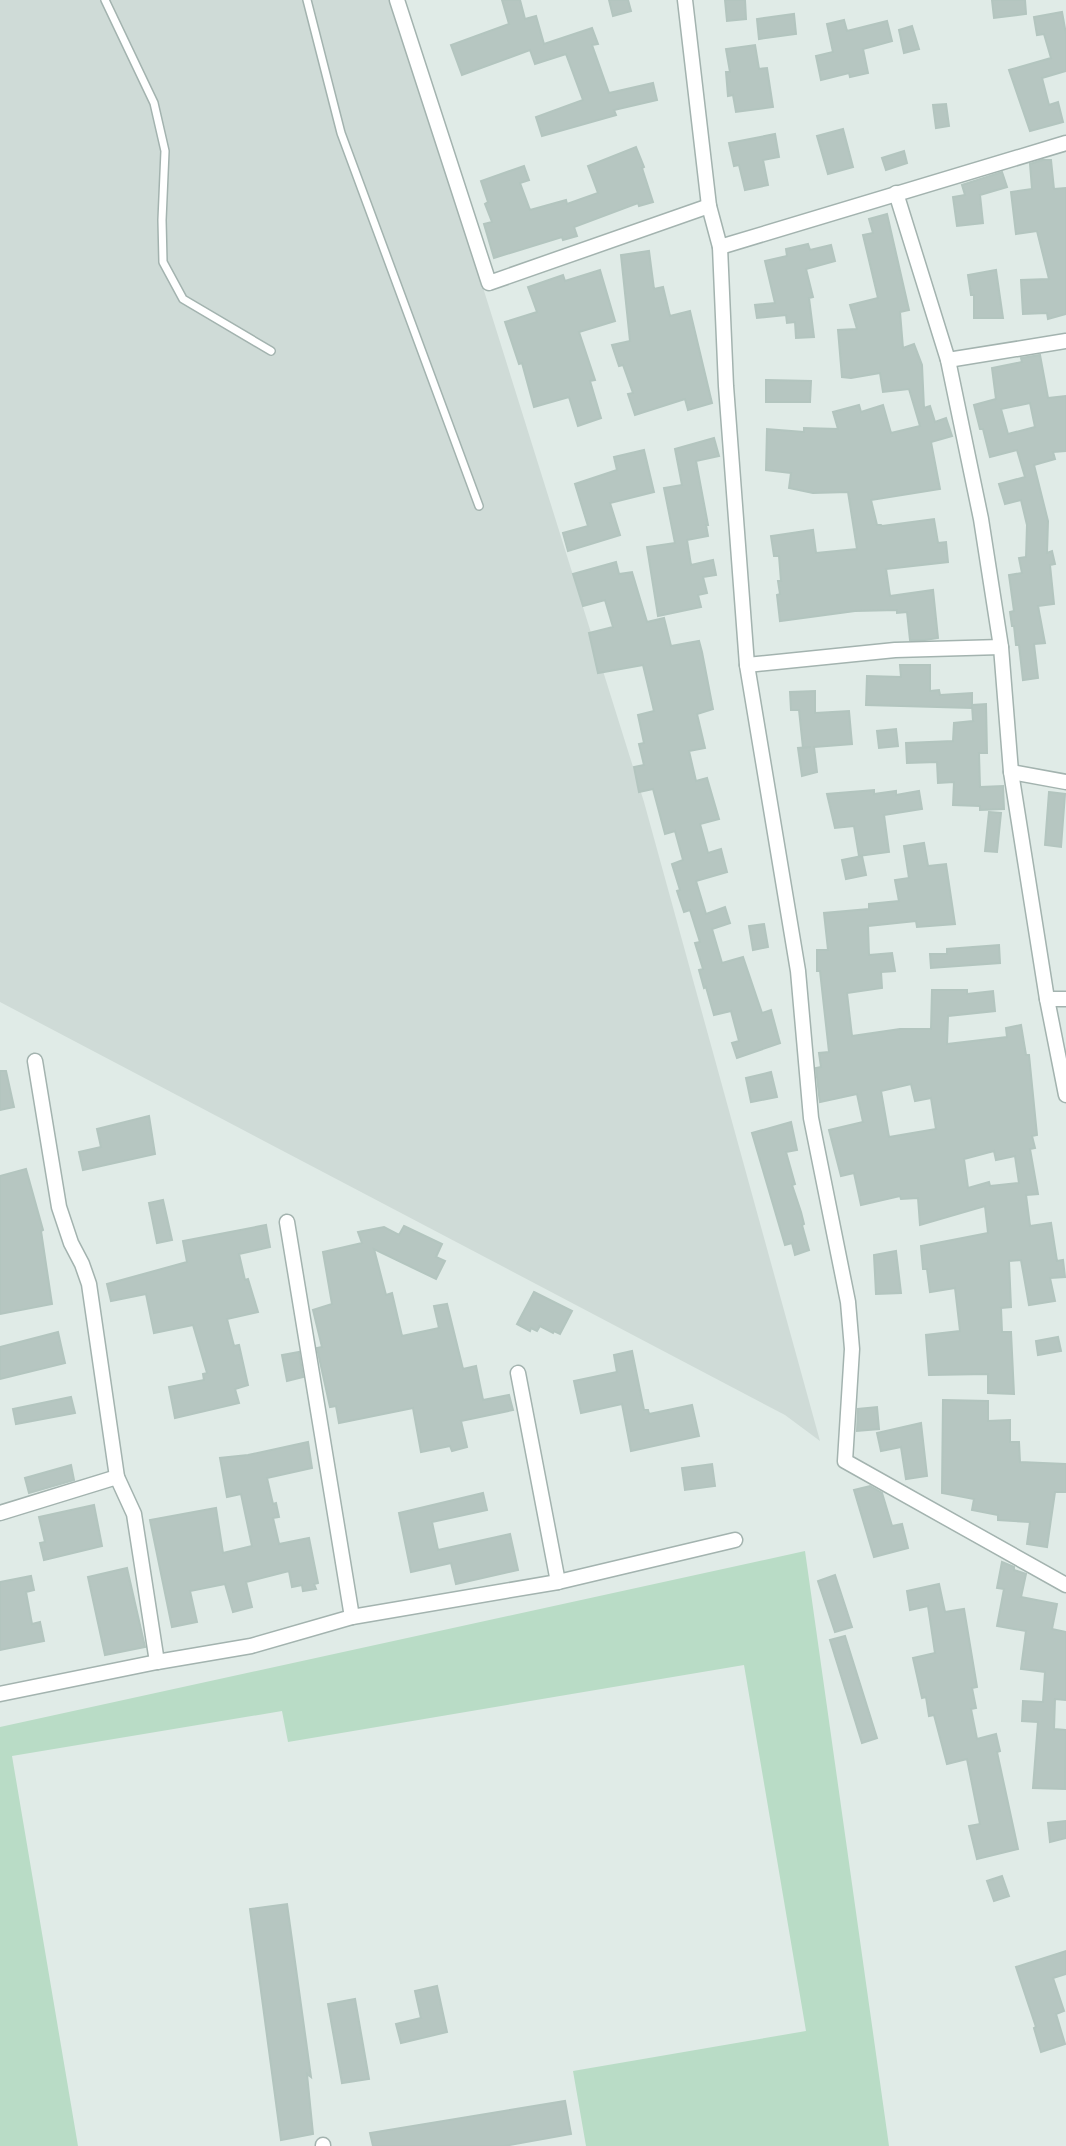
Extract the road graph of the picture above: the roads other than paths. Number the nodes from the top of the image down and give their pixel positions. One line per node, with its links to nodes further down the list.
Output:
1 (105, 0): 10 (lane)
2 (307, 0): 12 (lane)
3 (397, 0): 7 (street)
4 (685, 0): 7 (street)
5 (1066, 143): 6 (street)
6 (896, 193): 8 (street); 11 (street)
7 (709, 206): 8 (street)
8 (720, 247): 14 (street)
9 (1066, 341): 11 (street)
10 (271, 351)
11 (948, 360): 13 (street)
12 (479, 506)
13 (1001, 647): 14 (street); 15 (street)
14 (747, 665): 27 (street)
15 (1012, 772): 16 (street); 17 (street)
16 (1066, 782)
17 (1047, 999): 18 (street); 20 (street)
18 (1066, 999)
19 (35, 1061): 23 (street)
20 (1066, 1095)
21 (286, 1222): 28 (street)
22 (518, 1373): 26 (street)
23 (117, 1478): 24 (street); 29 (street)
24 (0, 1513)
25 (736, 1540): 26 (street)
26 (558, 1581): 28 (street)
27 (1066, 1585)
28 (352, 1617): 29 (street)
29 (157, 1662): 30 (street)
30 (0, 1694)

